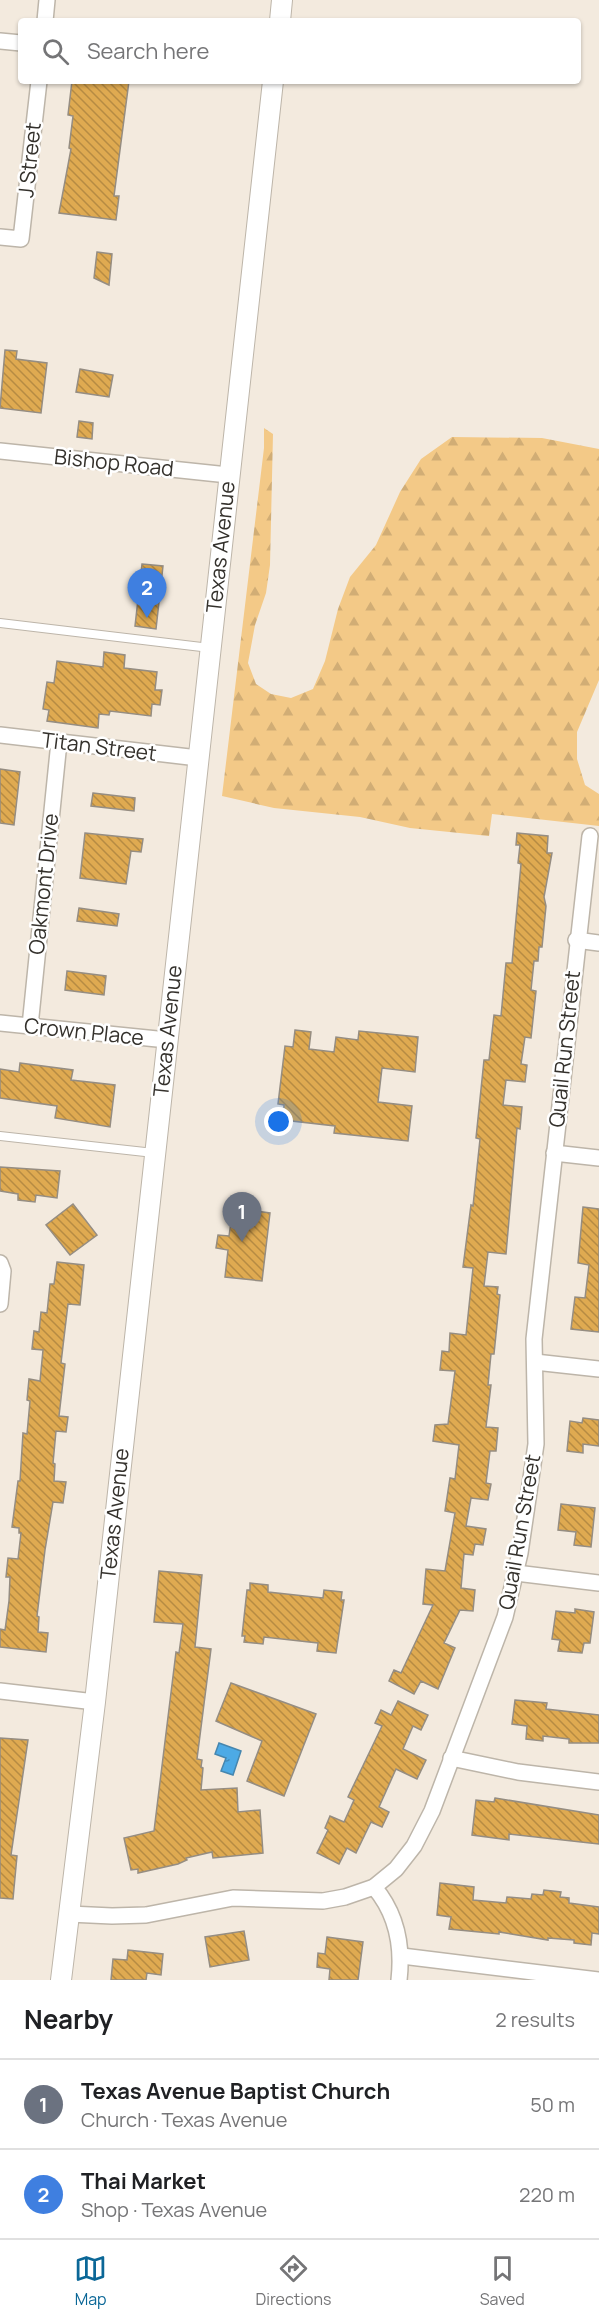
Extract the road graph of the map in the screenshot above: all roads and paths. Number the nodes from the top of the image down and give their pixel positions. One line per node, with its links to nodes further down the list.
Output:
1 (48, 0): 3 (street)
2 (282, 0): 4 (street)
3 (45, 18)
4 (280, 18)
5 (0, 41): 6 (street)
6 (18, 43)
7 (39, 84): 9 (street, J Street)
8 (273, 84): 11 (street, Texas Avenue)
9 (0, 237)
10 (0, 451): 11 (street, Bishop Road)
11 (228, 475): 13 (street, Texas Avenue)
12 (0, 623): 13 (lane)
13 (210, 648): 16 (street, Texas Avenue)
14 (0, 735): 15 (street, Titan Street)
15 (59, 742): 16 (street, Titan Street); 21 (street, Oakmont Drive)
16 (198, 759): 22 (street, Texas Avenue)
17 (590, 836): 18 (street, Quail Run Street)
18 (576, 940): 19 (street); 25 (street, Quail Run Street)
19 (599, 943)
20 (0, 1023): 21 (street, Crown Place)
21 (30, 1026): 22 (street, Crown Place)
22 (167, 1040): 24 (street, Texas Avenue)
23 (0, 1136): 24 (lane)
24 (155, 1153): 34 (street, Texas Avenue)
25 (554, 1153): 26 (street); 29 (street, Quail Run Street)
26 (599, 1158)
27 (3, 1257): 28 (street)
28 (0, 1304)
29 (535, 1362): 30 (street); 31 (street, Quail Run Street)
30 (599, 1370)
31 (516, 1574): 32 (street); 35 (street, Quail Run Street)
32 (599, 1583)
33 (0, 1691): 34 (street)
34 (95, 1702): 38 (street, Texas Avenue)
35 (451, 1758): 36 (street); 37 (street, Quail Run Street)
36 (599, 1782)
37 (374, 1887): 38 (street, Quail Run Street); 39 (street)
38 (69, 1914): 40 (street, Texas Avenue)
39 (402, 1956): 41 (street); 42 (street)
40 (61, 1980)
41 (399, 1980)
42 (598, 1980)

